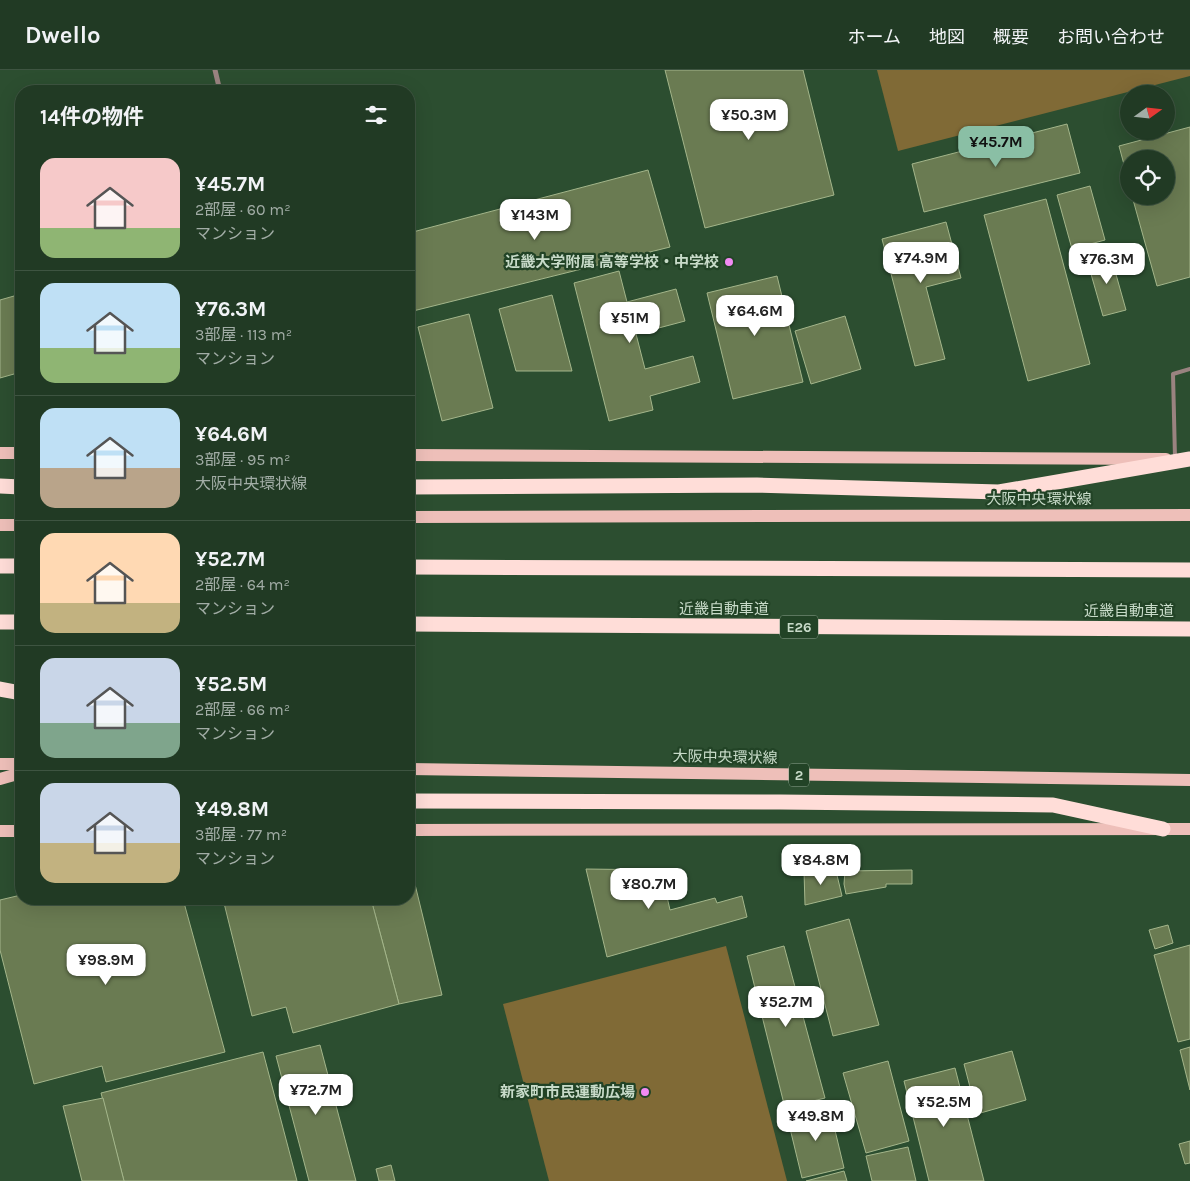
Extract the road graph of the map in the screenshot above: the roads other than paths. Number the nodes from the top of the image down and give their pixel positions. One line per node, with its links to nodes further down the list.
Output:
1 (215, 70): 2 (street)
2 (219, 85)
3 (1190, 369): 7 (lane)
4 (0, 453): 5 (main road)
5 (15, 453)
6 (415, 455): 7 (main road)
7 (1185, 459): 10 (highway)
8 (0, 486): 9 (highway)
9 (15, 486)
10 (415, 487)
11 (1190, 515): 12 (main road, 大阪中央環状線)
12 (415, 517)
13 (0, 525): 14 (main road)
14 (15, 525)
15 (0, 566): 16 (highway)
16 (15, 566)
17 (415, 567): 18 (highway)
18 (1190, 570)
19 (0, 622): 20 (highway)
20 (15, 622)
21 (415, 624): 22 (highway, 近畿自動車道 / E26)
22 (1190, 629)
23 (0, 690): 24 (highway)
24 (15, 692)
25 (0, 764): 26 (main road)
26 (15, 764)
27 (415, 769): 30 (main road, 大阪中央環状線 / 2)
28 (15, 775): 29 (main road)
29 (0, 779)
30 (1190, 780)
31 (415, 801): 32 (highway)
32 (1163, 829): 33 (main road); 34 (main road)
33 (1190, 829)
34 (415, 830)
35 (0, 831): 36 (main road)
36 (15, 831)

